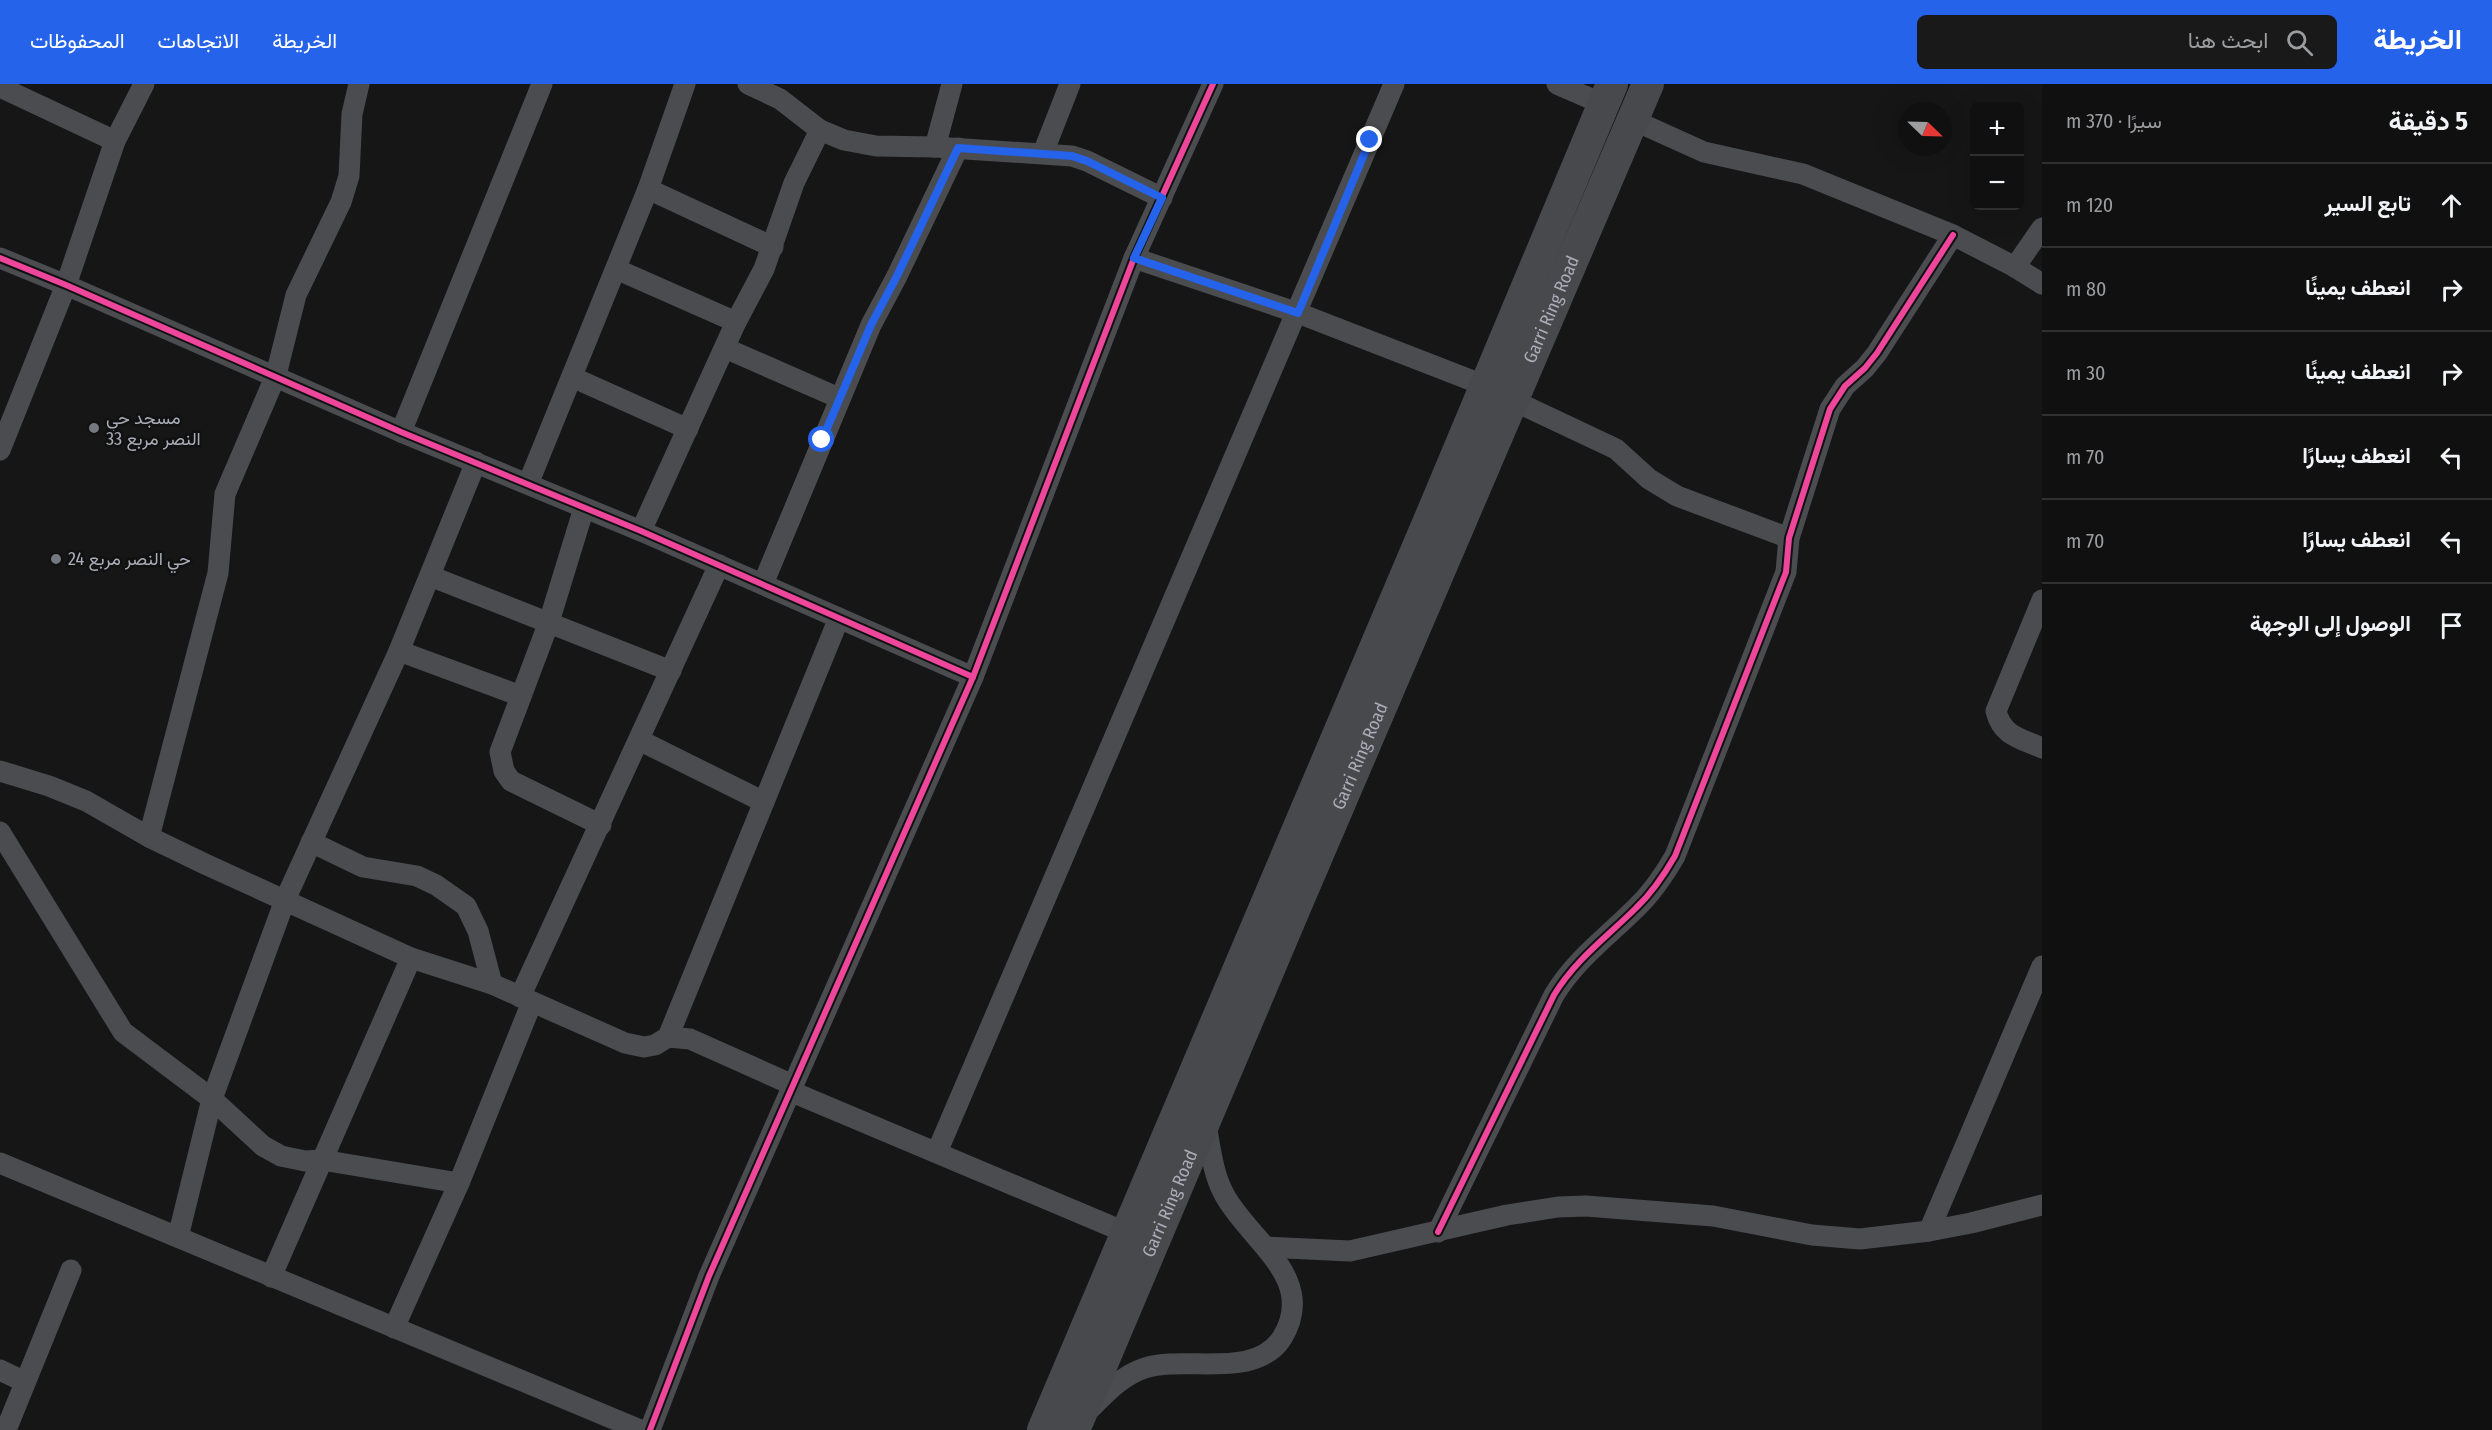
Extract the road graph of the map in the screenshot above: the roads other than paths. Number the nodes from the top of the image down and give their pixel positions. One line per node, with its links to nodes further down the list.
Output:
1 (144, 84): 16 (street)
2 (359, 84): 34 (street)
3 (542, 84): 39 (street)
4 (685, 84): 20 (street)
5 (748, 84): 15 (street)
6 (952, 84): 17 (street)
7 (1070, 84): 19 (street)
8 (1213, 84): 21 (street)
9 (1394, 84): 31 (street)
10 (1557, 84): 13 (street)
11 (1648, 84): 14 (highway, Garri Ring Road)
12 (0, 87): 16 (street)
13 (1608, 94): 36 (highway, Garri Ring Road)
14 (1633, 120): 23 (street); 36 (highway, Garri Ring Road)
15 (820, 130): 17 (street); 24 (street)
16 (115, 141): 30 (street)
17 (935, 147): 18 (street)
18 (958, 148): 19 (street); 37 (street)
19 (1043, 153): 21 (street)
20 (648, 189): 24 (street); 28 (street)
21 (1162, 198): 26 (street)
22 (2042, 228): 27 (street)
23 (1953, 236): 27 (street); 45 (street)
24 (773, 247): 32 (street)
25 (0, 258): 30 (street)
26 (1134, 258): 31 (street); 55 (street)
27 (2015, 267): 29 (street)
28 (616, 269): 32 (street); 35 (street)
29 (2042, 284)
30 (66, 285): 34 (street); 40 (street)
31 (1298, 313): 36 (street); 74 (street)
32 (736, 322): 33 (street)
33 (724, 348): 37 (street); 38 (street)
34 (276, 375): 39 (street); 63 (street)
35 (572, 377): 38 (street); 42 (street)
36 (1498, 393): 45 (street); 73 (highway, Garri Ring Road); 81 (highway, Garri Ring Road)
37 (839, 398): 48 (street)
38 (688, 429): 44 (street)
39 (401, 432): 41 (street)
40 (0, 450)
41 (476, 462): 42 (street); 47 (street)
42 (528, 484): 43 (street)
43 (585, 508): 44 (street); 51 (street)
44 (641, 531): 46 (street)
45 (1790, 538): 79 (street)
46 (719, 565): 48 (street); 54 (street)
47 (430, 576): 51 (street); 53 (street)
48 (763, 584): 50 (street)
49 (2042, 600): 52 (street)
50 (839, 618): 55 (street); 60 (street)
51 (549, 622): 54 (street); 56 (street)
52 (2035, 631): 58 (street)
53 (399, 651): 56 (street); 64 (street)
54 (671, 671): 57 (street)
55 (973, 677): 71 (street)
56 (521, 696): 61 (street)
57 (639, 740): 60 (street); 61 (street)
58 (2042, 748)
59 (0, 771): 63 (street)
60 (764, 802): 70 (street)
61 (601, 825): 69 (street)
62 (0, 832): 72 (street)
63 (149, 837): 65 (street)
64 (310, 842): 65 (street); 68 (street)
65 (285, 900): 66 (street); 72 (street)
66 (411, 958): 68 (street); 75 (street)
67 (2042, 966): 80 (street)
68 (492, 984): 69 (street)
69 (526, 999): 70 (street); 77 (street)
70 (668, 1037): 71 (street)
71 (792, 1088): 74 (street); 92 (street)
72 (212, 1099): 75 (street); 82 (street)
73 (1205, 1119): 83 (street); 89 (highway, Garri Ring Road)
74 (937, 1152): 81 (street)
75 (322, 1160): 77 (street); 85 (street)
76 (0, 1163): 82 (street)
77 (459, 1183): 86 (street)
78 (2042, 1205): 80 (street)
79 (1438, 1232): 80 (street); 83 (street)
80 (1929, 1232)
81 (1127, 1233): 93 (highway, Garri Ring Road)
82 (178, 1237): 85 (street)
83 (1266, 1247): 89 (street)
84 (71, 1270): 88 (street)
85 (271, 1277): 86 (street)
86 (394, 1328): 91 (street)
87 (0, 1370): 88 (street)
88 (25, 1382): 90 (street)
89 (1076, 1426)
90 (6, 1430)
91 (640, 1430)
92 (650, 1430)
93 (1043, 1430)

